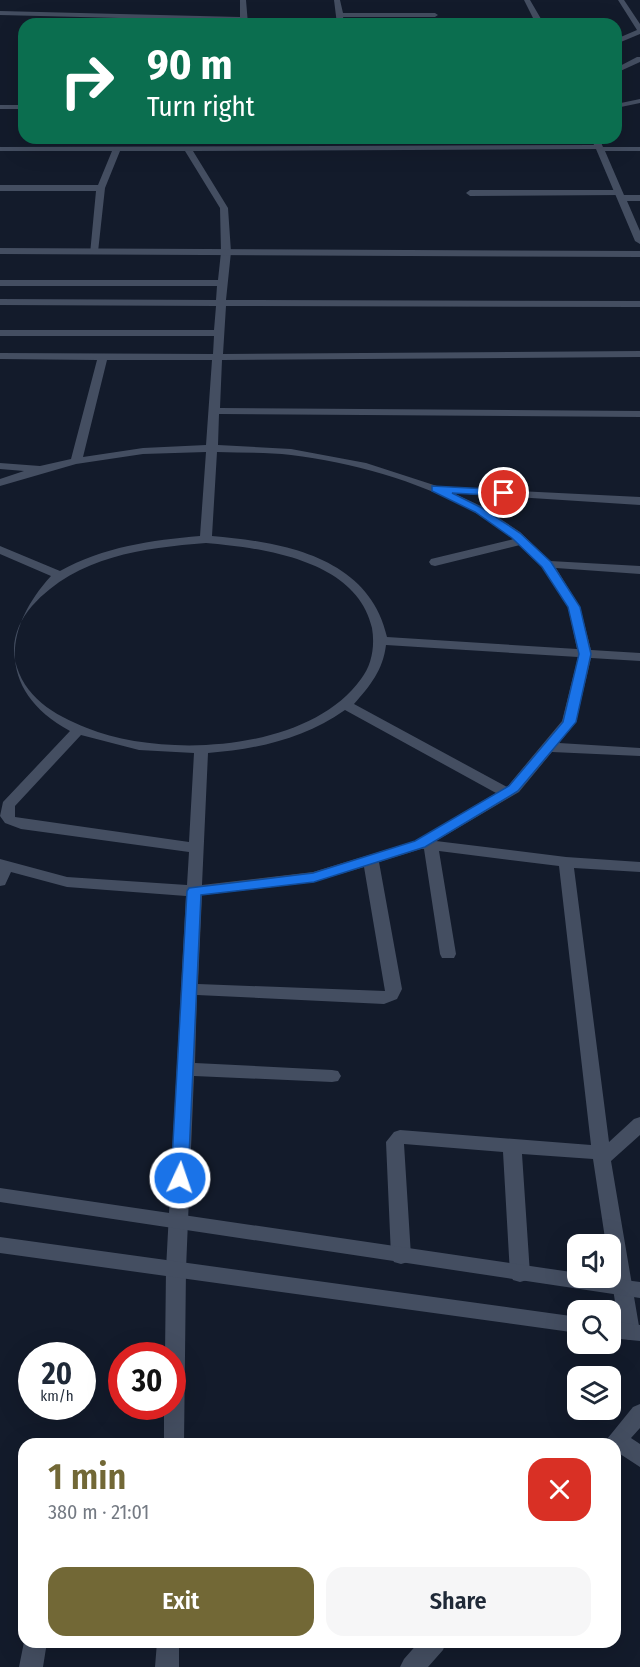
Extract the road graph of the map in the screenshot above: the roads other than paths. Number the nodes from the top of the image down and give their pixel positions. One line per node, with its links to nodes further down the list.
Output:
1 (243, 0): 8 (street)
2 (337, 0): 6 (street)
3 (527, 0): 11 (street)
4 (621, 0): 12 (street)
5 (0, 13): 7 (street)
6 (339, 15): 9 (street); 10 (street)
7 (152, 18)
8 (244, 18)
9 (340, 18)
10 (436, 18)
11 (537, 18)
12 (640, 30): 13 (street)
13 (622, 39)
14 (640, 59): 15 (street)
15 (622, 68)
16 (640, 101): 17 (street)
17 (622, 105)
18 (0, 107): 19 (street)
19 (18, 107)
20 (246, 144): 29 (street)
21 (356, 144): 24 (street)
22 (474, 144): 25 (street)
23 (598, 145): 25 (street); 30 (street); 34 (street)
24 (356, 148): 25 (street); 29 (street)
25 (475, 148)
26 (0, 149): 27 (street)
27 (117, 149): 28 (street); 32 (street)
28 (188, 149): 29 (street); 39 (street)
29 (246, 149)
30 (640, 149)
31 (0, 188): 32 (street)
32 (101, 188): 38 (street)
33 (470, 193): 34 (street)
34 (620, 195): 35 (street); 36 (street)
35 (640, 198)
36 (640, 241)
37 (0, 251): 38 (street)
38 (93, 252): 39 (street)
39 (226, 252): 40 (street); 42 (street)
40 (640, 254)
41 (0, 283): 42 (street)
42 (222, 283): 44 (street)
43 (0, 302): 44 (street)
44 (221, 302): 45 (street); 47 (street)
45 (640, 304)
46 (0, 333): 47 (street)
47 (219, 333): 51 (street)
48 (640, 354): 51 (street)
49 (0, 356): 50 (street)
50 (103, 356): 51 (street); 55 (street)
51 (218, 357): 52 (street)
52 (214, 411): 53 (street); 54 (street)
53 (640, 414)
54 (212, 448): 55 (street); 59 (street); 61 (street)
55 (76, 461): 57 (street)
56 (0, 466): 57 (street)
57 (43, 469): 58 (street)
58 (0, 483)
59 (435, 489): 60 (street); 62 (street)
60 (640, 501)
61 (206, 539): 67 (street); 69 (street)
62 (522, 541): 64 (street); 65 (street)
63 (0, 550): 67 (street)
64 (435, 562)
65 (547, 564): 66 (street); 70 (street)
66 (640, 570)
67 (60, 575): 68 (street)
68 (6, 623): 73 (street)
69 (382, 641): 70 (street); 72 (street)
70 (585, 654): 71 (street); 74 (street)
71 (640, 657)
72 (343, 704): 75 (street); 77 (street)
73 (78, 730): 75 (street); 79 (street)
74 (549, 747): 76 (street); 77 (street)
75 (201, 750): 79 (street)
76 (640, 752)
77 (507, 792): 78 (street)
78 (425, 845): 80 (street); 81 (street); 86 (street)
79 (196, 848): 85 (street)
80 (370, 860): 85 (street); 87 (street)
81 (567, 862): 83 (street); 92 (street)
82 (3, 865): 84 (street); 85 (street)
83 (640, 867)
84 (0, 881)
85 (194, 891): 87 (street)
86 (448, 954)
87 (189, 989): 88 (street)
88 (185, 1069): 89 (street); 94 (street)
89 (332, 1076)
90 (640, 1124): 92 (street)
91 (512, 1146): 92 (street); 96 (street); 98 (street)
92 (602, 1156): 99 (street)
93 (0, 1195): 94 (street)
94 (177, 1222): 96 (street); 97 (street)
95 (0, 1245): 97 (street)
96 (401, 1256): 98 (street)
97 (176, 1269): 100 (street); 103 (street)
98 (520, 1274): 99 (street)
99 (631, 1289): 101 (street)
100 (567, 1322)
101 (627, 1331)
102 (640, 1413): 104 (street)
103 (174, 1438)
104 (618, 1438)
105 (621, 1446): 106 (street)
106 (640, 1457)
107 (35, 1648): 110 (street)
108 (168, 1648): 111 (street)
109 (429, 1648): 112 (street)
110 (31, 1667)
111 (167, 1667)
112 (412, 1667)

